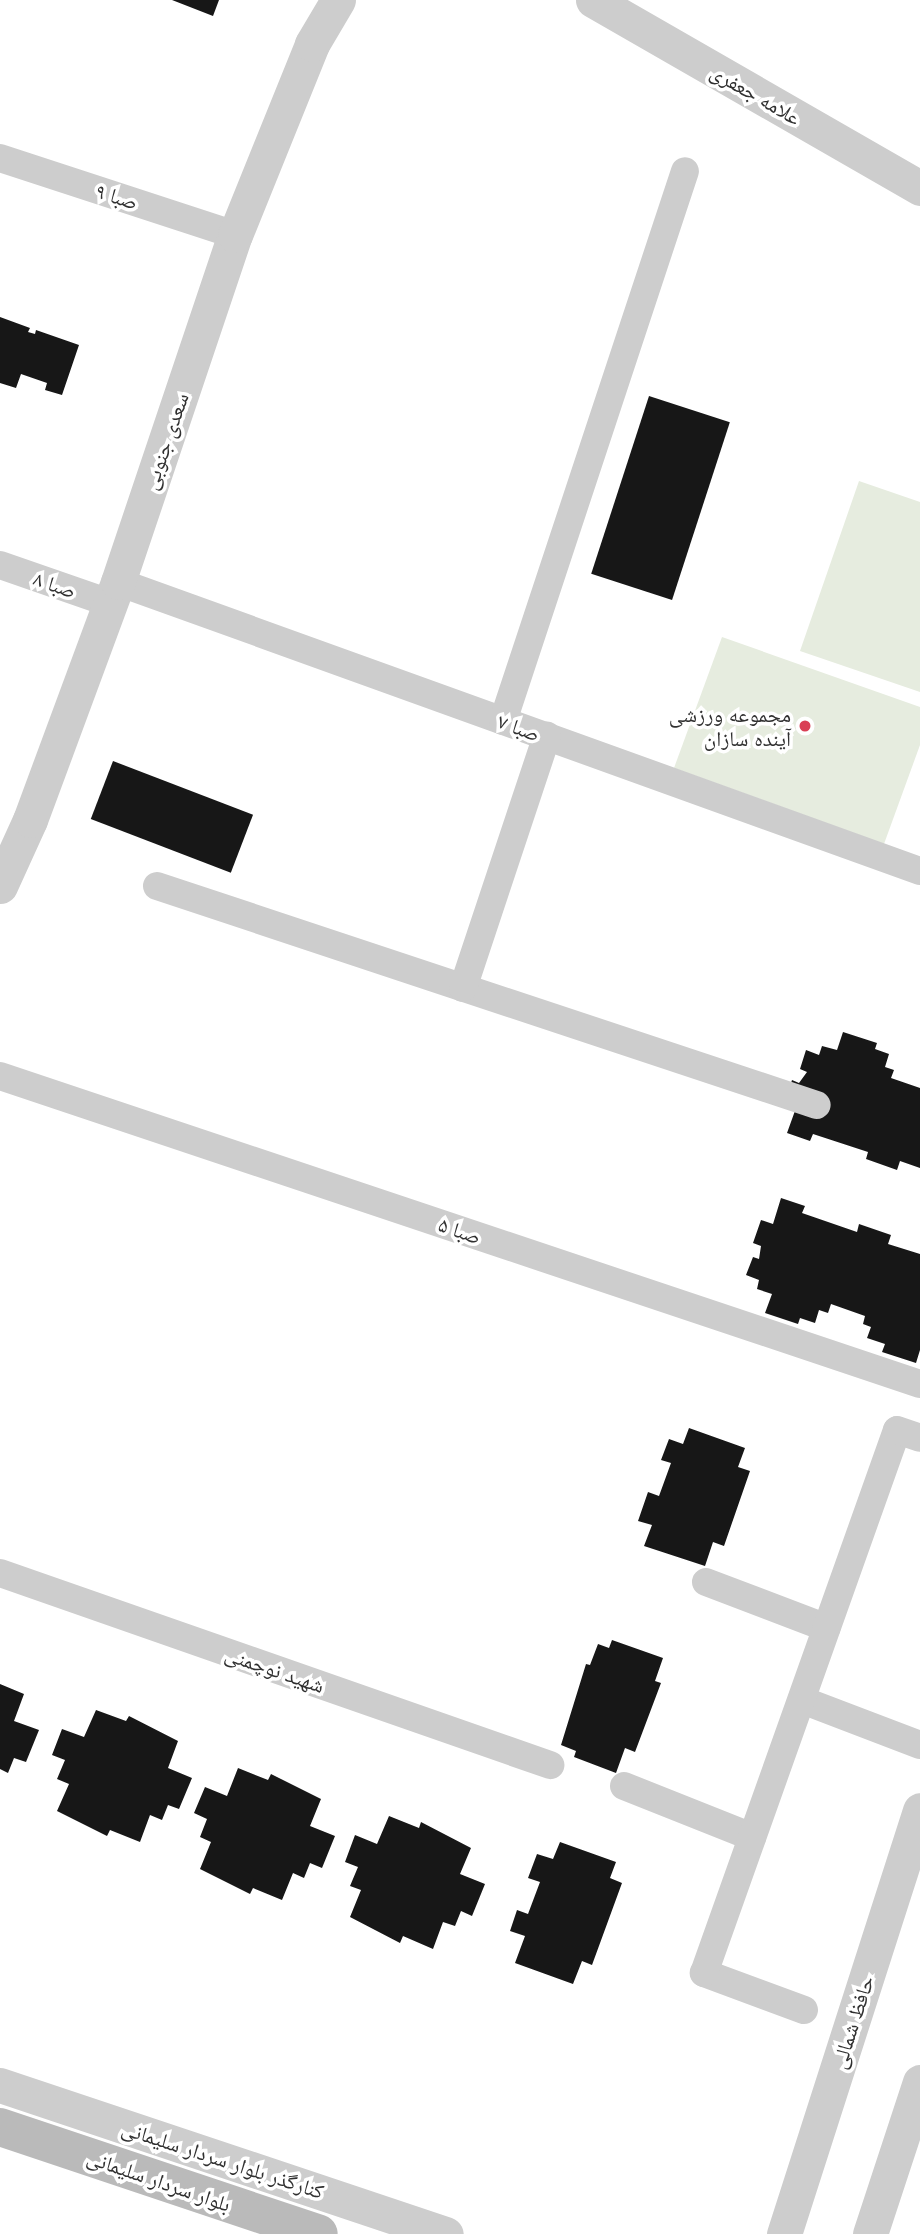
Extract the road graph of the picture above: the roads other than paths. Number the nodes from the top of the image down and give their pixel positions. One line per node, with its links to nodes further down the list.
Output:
1 (338, 0): 6 (street, سعدی جنوبی)
2 (593, 0): 5 (street, علامه جعفری)
3 (0, 158): 6 (street, صبا ۹)
4 (685, 171): 9 (street)
5 (920, 188)
6 (234, 235): 8 (street, سعدی جنوبی)
7 (0, 565): 8 (street, صبا ۸)
8 (114, 592): 9 (street, صبا ۷); 12 (street, سعدی جنوبی)
9 (503, 721): 10 (street, صبا ۷)
10 (547, 736): 11 (street, صبا ۷); 14 (street)
11 (920, 871)
12 (0, 886)
13 (157, 886): 14 (street)
14 (463, 988): 16 (street)
15 (0, 1076): 17 (street, صبا ۵)
16 (817, 1105)
17 (920, 1384)
18 (920, 1438): 21 (street)
19 (0, 1573): 24 (street, شهید نوچمنی)
20 (706, 1583): 21 (street)
21 (827, 1628): 22 (street)
22 (802, 1700): 23 (street); 27 (street)
23 (920, 1745)
24 (550, 1765)
25 (624, 1786): 27 (street)
26 (920, 1810): 34 (street, حافظ شمالی)
27 (752, 1837): 28 (street)
28 (804, 2010)
29 (920, 2082): 35 (street)
30 (0, 2085): 33 (street, کنارگذر بلوار سردار سلیمانی)
31 (0, 2127): 32 (main road, بلوار سردار سلیمانی)
32 (319, 2234)
33 (446, 2234)
34 (783, 2234)
35 (870, 2234)

